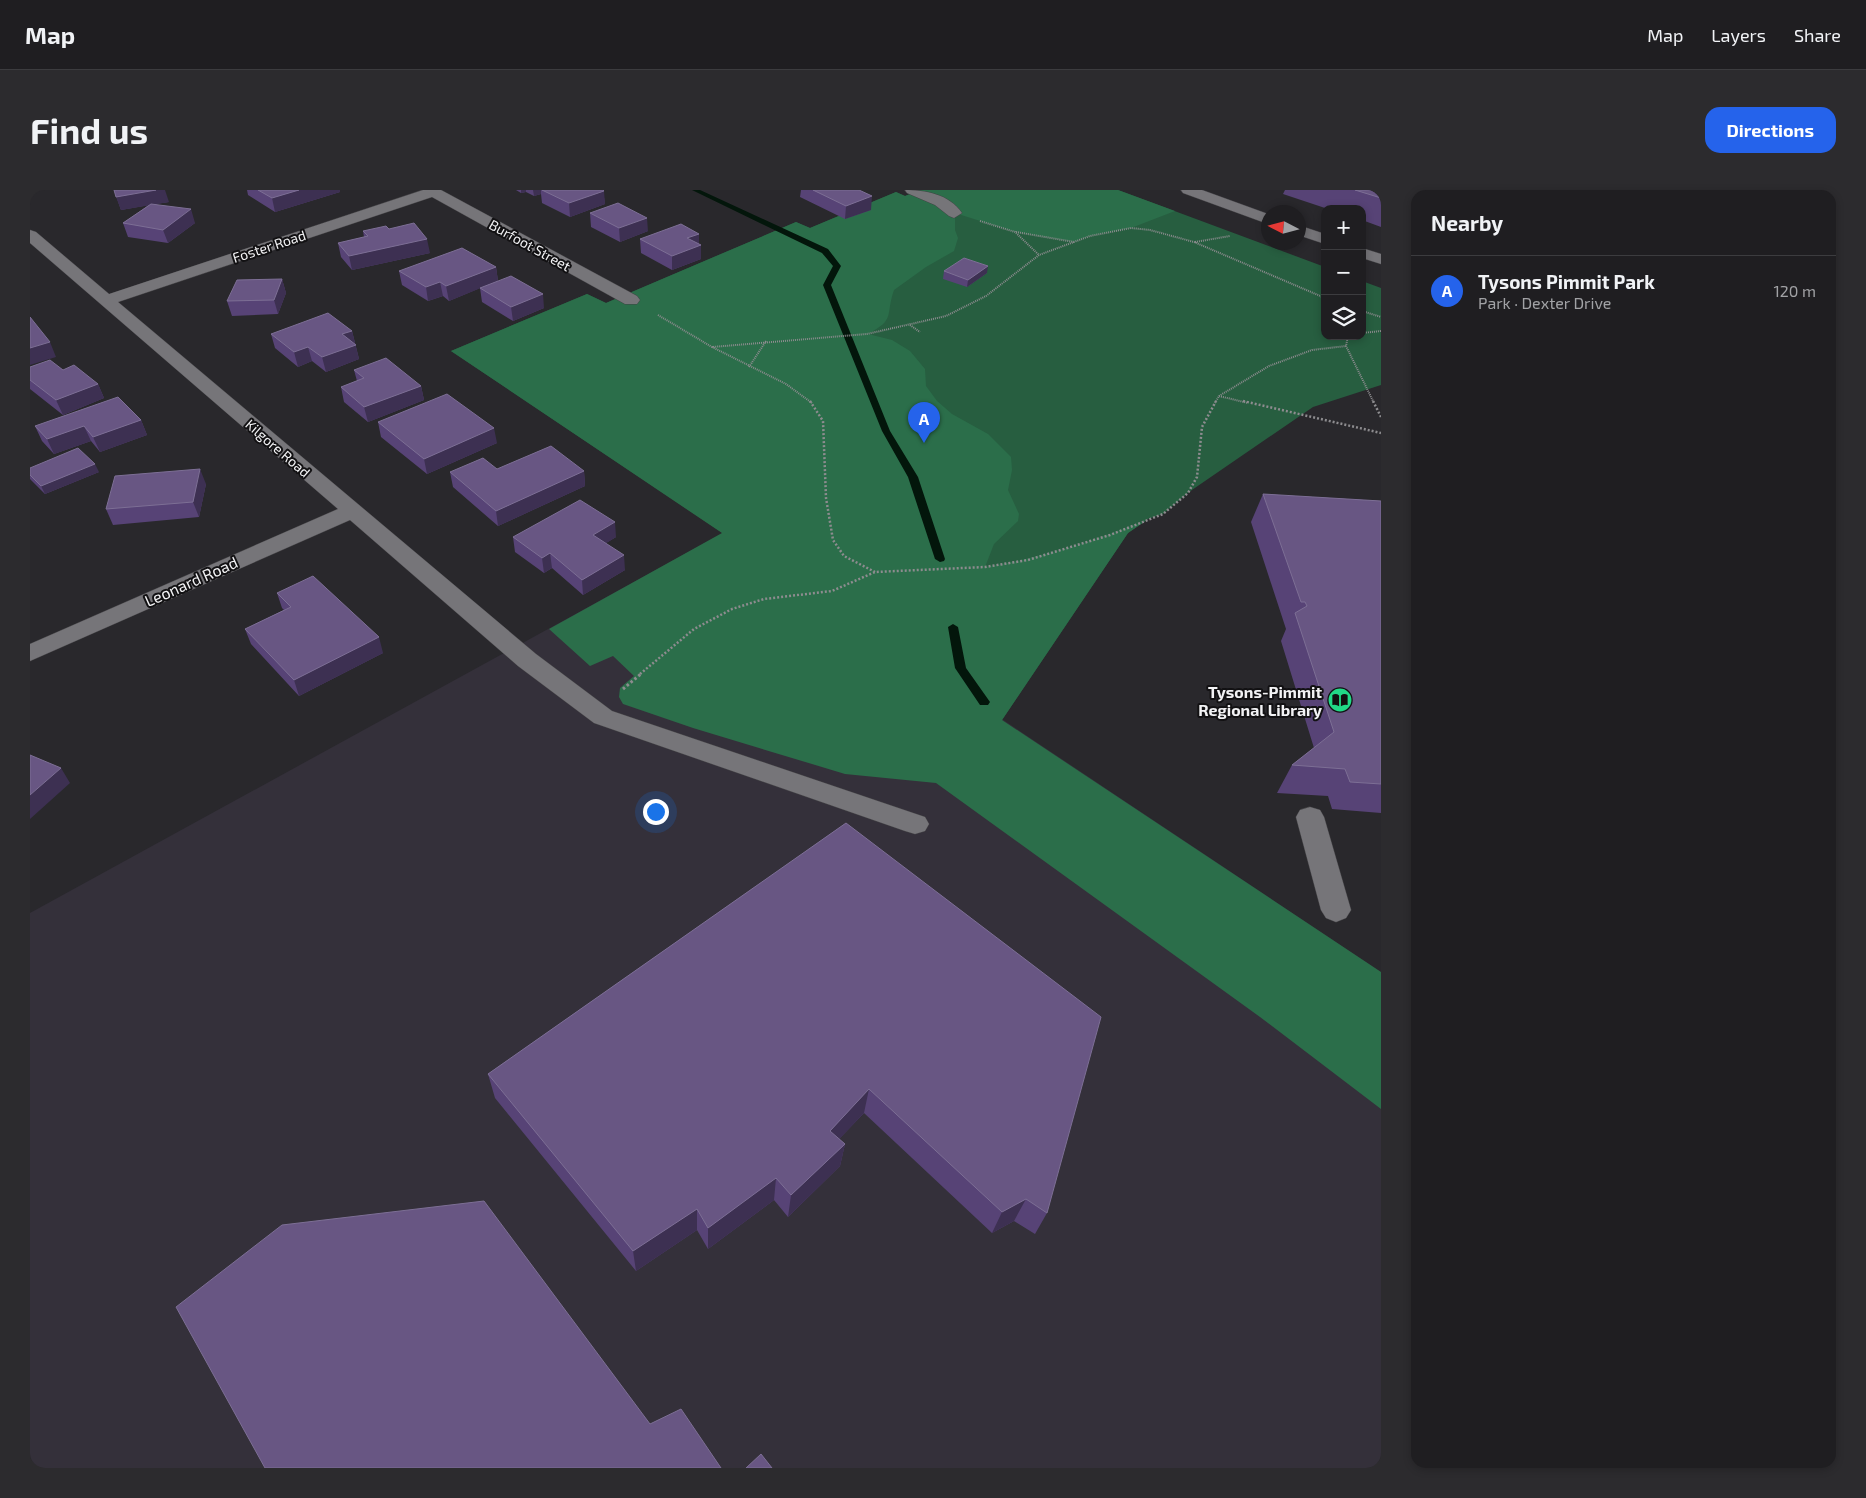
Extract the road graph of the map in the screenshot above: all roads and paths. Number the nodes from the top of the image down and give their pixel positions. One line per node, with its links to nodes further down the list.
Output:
1 (912, 190): 4 (street)
2 (1188, 190): 5 (street)
3 (431, 191): 15 (street, Foster Road); 16 (street, Burfoot Street)
4 (954, 213): 6 (path)
5 (1261, 216)
6 (1015, 232): 10 (path); 12 (path)
7 (1306, 233): 9 (street)
8 (30, 235): 15 (street, Kilgore Road)
9 (1321, 238)
10 (1074, 242): 12 (path); 14 (path)
11 (1366, 254): 13 (street)
12 (1039, 255): 19 (path)
13 (1381, 259)
14 (1321, 296)
15 (106, 300): 31 (street, Kilgore Road)
16 (631, 300): 26 (path)
17 (1366, 312): 18 (path)
18 (1381, 317)
19 (910, 325): 21 (path); 24 (path)
20 (1381, 331): 22 (path)
21 (920, 332)
22 (1366, 333)
23 (1347, 340): 25 (path)
24 (766, 341): 26 (path); 27 (path)
25 (1346, 346): 28 (path); 29 (path)
26 (712, 347): 27 (path)
27 (749, 367): 32 (path)
28 (1219, 396): 30 (path); 32 (path)
29 (1381, 417)
30 (1381, 433)
31 (352, 511): 33 (street, Leonard Road); 34 (street, Kilgore Road)
32 (875, 572): 34 (path)
33 (30, 653)
34 (603, 717): 36 (street, Kilgore Road)
35 (1310, 817): 37 (street)
36 (915, 824)
37 (1336, 910)

